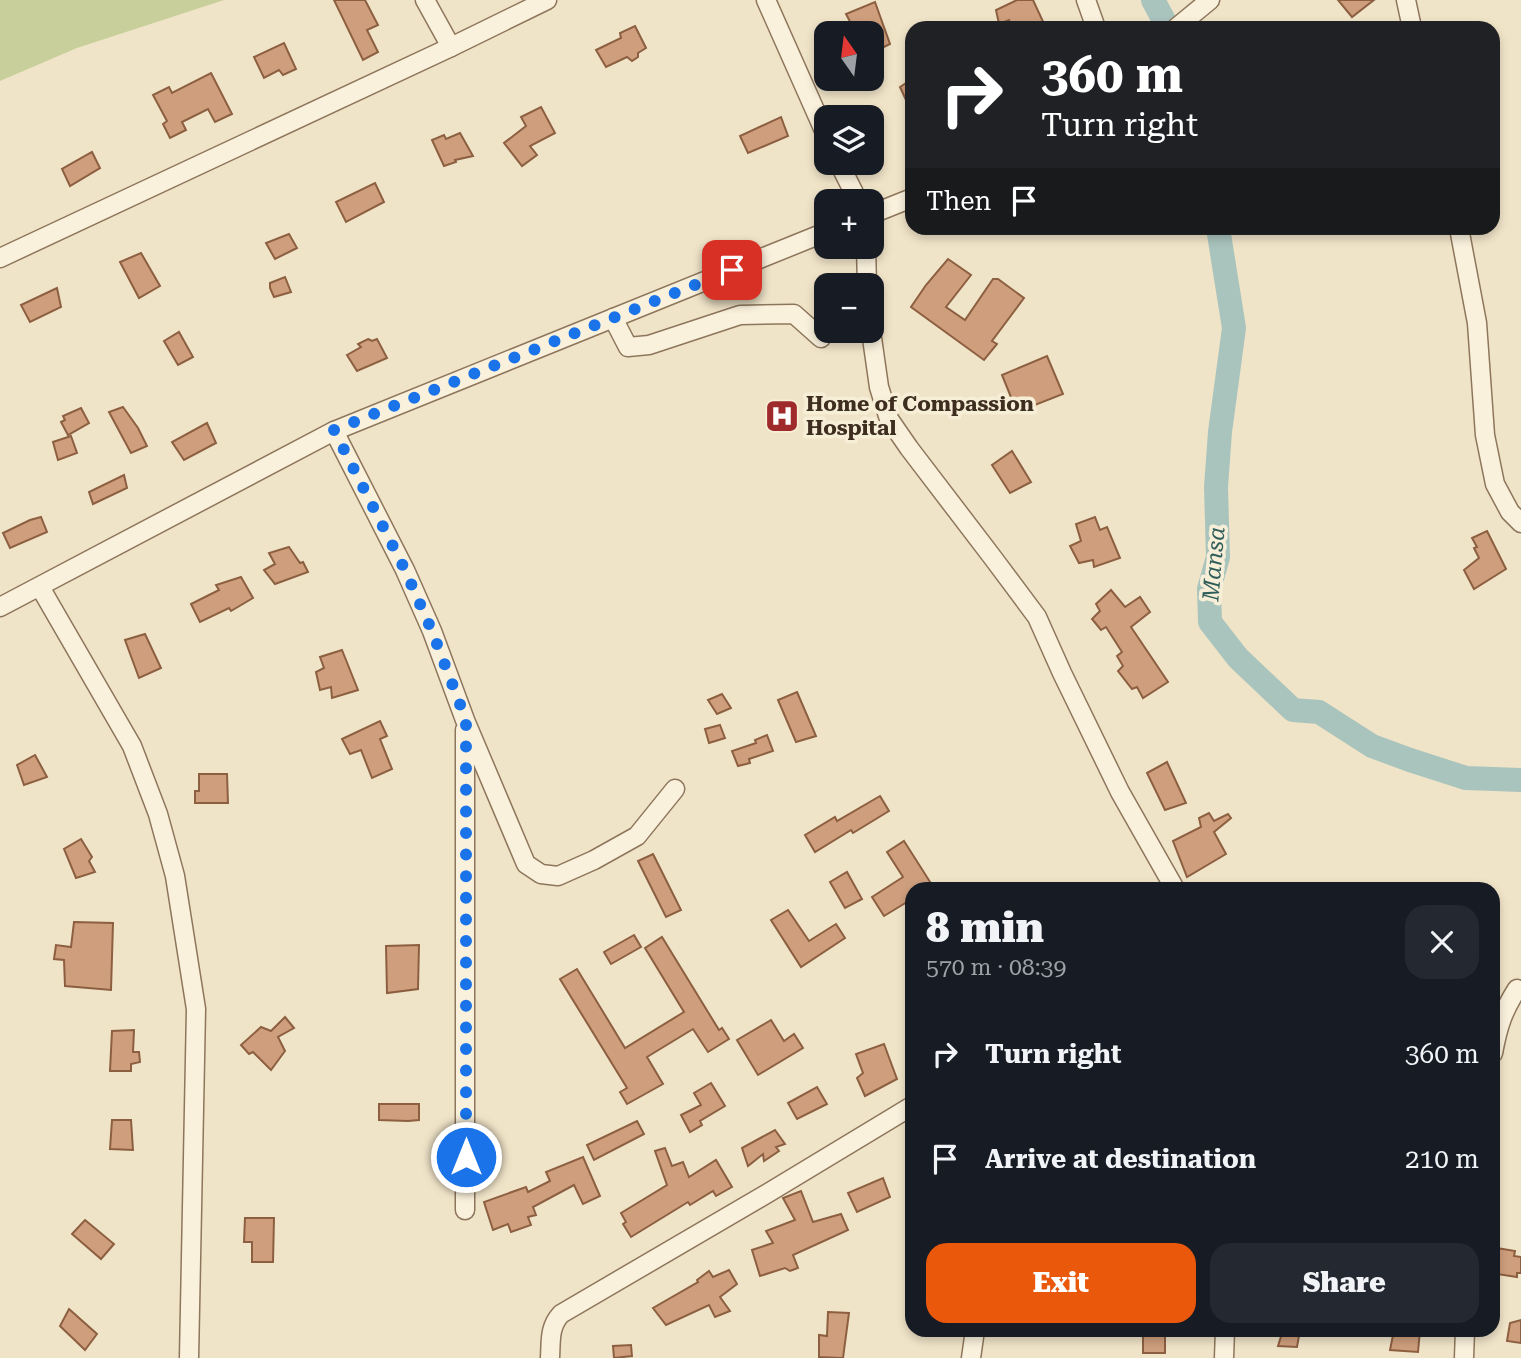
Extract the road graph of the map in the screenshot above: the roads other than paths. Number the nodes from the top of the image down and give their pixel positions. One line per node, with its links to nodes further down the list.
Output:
1 (425, 0): 10 (street)
2 (547, 0): 10 (street)
3 (766, 0): 11 (street)
4 (1086, 0): 7 (street)
5 (1210, 0): 8 (street)
6 (1406, 0): 9 (street)
7 (1094, 21)
8 (1185, 21)
9 (1410, 21)
10 (451, 47): 16 (street)
11 (814, 108)
12 (905, 201): 13 (street)
13 (884, 209)
14 (1460, 235): 21 (street)
15 (814, 237): 17 (street)
16 (0, 258)
17 (613, 318): 18 (street); 20 (street)
18 (814, 332)
19 (873, 343): 26 (street)
20 (334, 430): 22 (street); 24 (street)
21 (1521, 523)
22 (40, 587): 23 (street); 34 (street)
23 (0, 607)
24 (466, 720): 25 (street); 30 (street)
25 (675, 789)
26 (1171, 882)
27 (1517, 989): 28 (street)
28 (1500, 1022)
29 (905, 1110): 35 (street)
30 (466, 1210)
31 (974, 1337): 36 (street)
32 (1225, 1337): 37 (street)
33 (1465, 1337): 38 (street)
34 (189, 1358)
35 (550, 1358)
36 (971, 1358)
37 (1224, 1358)
38 (1464, 1358)

